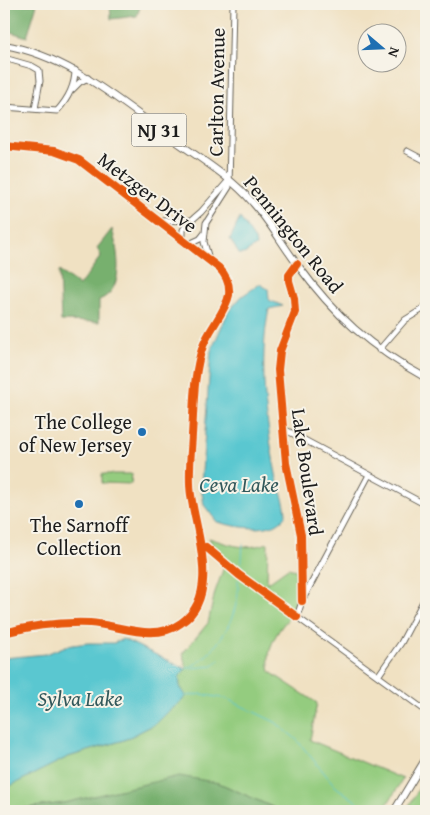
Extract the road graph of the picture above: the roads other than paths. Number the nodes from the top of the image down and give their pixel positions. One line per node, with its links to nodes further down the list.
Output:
1 (233, 4): 12 (street, Carlton Avenue)
2 (4, 45): 4 (main road, Pennington Road / NJ 31)
3 (4, 58): 8 (street)
4 (75, 70): 5 (main road, Pennington Road / NJ 31); 6 (street)
5 (88, 78): 6 (street); 12 (main road, Pennington Road / NJ 31)
6 (70, 92): 8 (street)
7 (4, 107): 8 (street)
8 (35, 109)
9 (4, 146): 14 (street, Metzger Drive)
10 (407, 152): 11 (street)
11 (426, 161)
12 (229, 180): 13 (street); 15 (street); 19 (main road, Pennington Road / NJ 31)
13 (192, 220): 14 (street); 16 (street)
14 (159, 221): 16 (street, Metzger Drive)
15 (204, 234): 17 (street); 18 (street)
16 (183, 240): 17 (street, Metzger Drive)
17 (189, 244): 18 (street, Metzger Drive)
18 (209, 260): 28 (street, Metzger Drive)
19 (297, 264): 21 (main road, Pennington Road / NJ 31); 23 (street, Lake Boulevard)
20 (426, 307): 21 (street)
21 (379, 350): 22 (main road, Pennington Road / NJ 31)
22 (426, 378)
23 (284, 428): 24 (street); 27 (street, Lake Boulevard)
24 (369, 475): 25 (street); 27 (street)
25 (426, 505)
26 (426, 596): 29 (street)
27 (302, 600): 29 (street)
28 (4, 634)
29 (378, 676): 30 (street)
30 (426, 711)
31 (426, 758): 32 (main road)
32 (394, 811)

